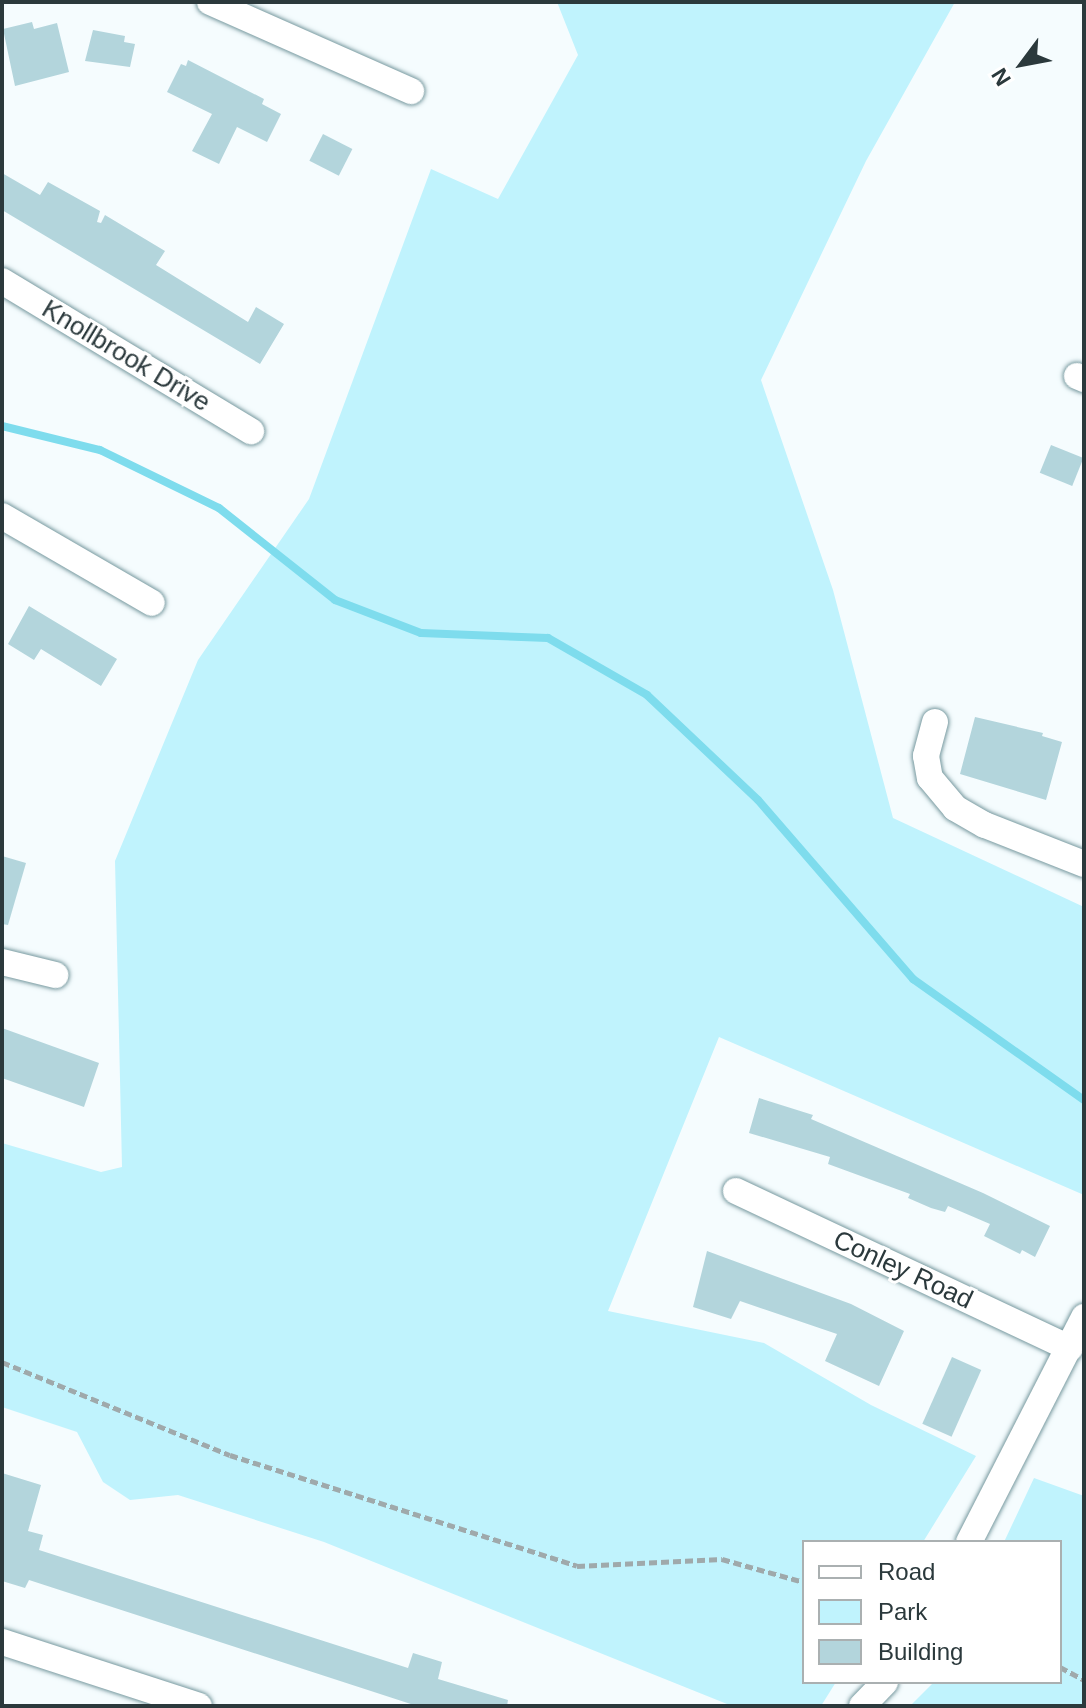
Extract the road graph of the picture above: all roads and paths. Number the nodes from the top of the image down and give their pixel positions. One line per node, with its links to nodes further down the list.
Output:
1 (210, 2): 2 (street)
2 (411, 91)
3 (2, 281): 4 (street, Knollbrook Drive)
4 (251, 431)
5 (2, 516): 6 (street)
6 (152, 603)
7 (935, 722): 8 (street)
8 (1084, 864)
9 (2, 962): 10 (street)
10 (55, 975)
11 (736, 1191): 13 (street, Conley Road)
12 (1084, 1317): 13 (street)
13 (1070, 1348): 15 (street)
14 (2, 1362): 16 (path)
15 (970, 1540)
16 (802, 1581)
17 (2, 1642): 21 (street)
18 (1062, 1668): 19 (path)
19 (1084, 1680)
20 (883, 1684): 22 (street)
21 (199, 1706)
22 (862, 1706)

